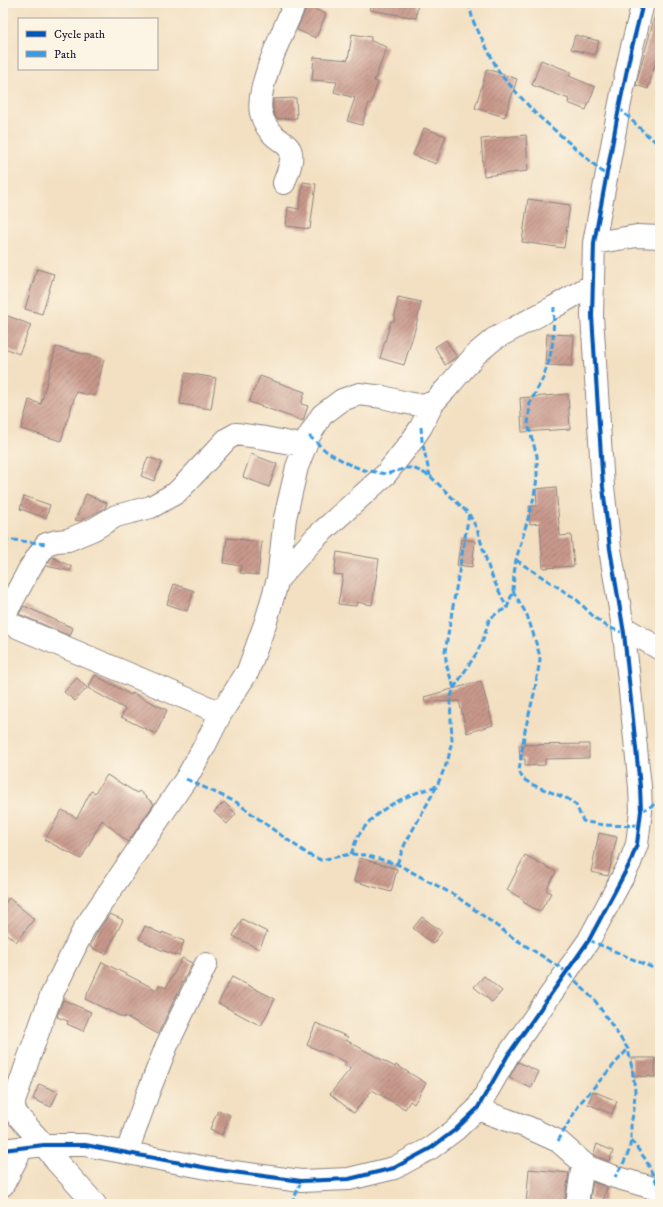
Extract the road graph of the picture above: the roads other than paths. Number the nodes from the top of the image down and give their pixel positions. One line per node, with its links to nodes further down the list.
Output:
1 (295, 3): 3 (street)
2 (644, 3): 5 (street)
3 (284, 183)
4 (660, 237): 5 (street)
5 (594, 243): 6 (street)
6 (592, 285): 7 (street); 11 (street)
7 (433, 403): 8 (street); 9 (street)
8 (305, 446): 9 (street); 10 (street)
9 (278, 579): 15 (street)
10 (3, 619): 15 (street)
11 (623, 627): 12 (street); 13 (street)
12 (660, 649)
13 (626, 657): 14 (street); 18 (street)
14 (660, 660)
15 (221, 713): 17 (street)
16 (206, 964): 21 (street)
17 (8, 1103): 19 (street)
18 (477, 1109): 21 (street); 22 (street)
19 (44, 1145): 20 (street); 21 (street); 25 (street)
20 (13, 1149): 23 (street)
21 (128, 1152)
22 (583, 1163): 24 (street); 26 (street)
23 (3, 1185)
24 (660, 1190)
25 (95, 1204)
26 (577, 1204)

